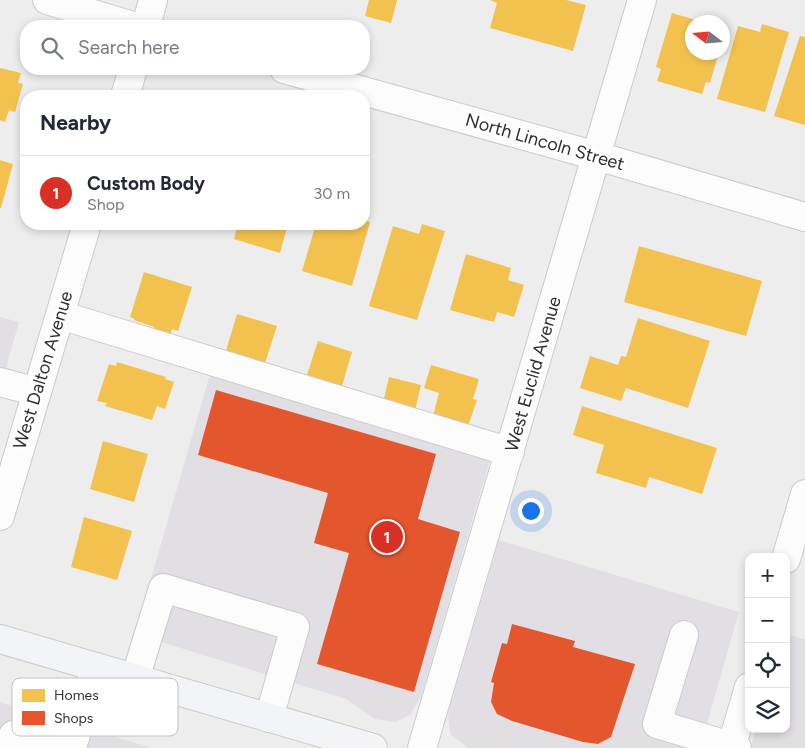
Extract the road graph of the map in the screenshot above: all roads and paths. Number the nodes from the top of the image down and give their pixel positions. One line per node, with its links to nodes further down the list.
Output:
1 (47, 0): 4 (street)
2 (153, 0): 5 (street)
3 (642, 0): 11 (street, West Euclid Avenue)
4 (113, 20)
5 (148, 20)
6 (131, 75): 8 (street)
7 (306, 75): 9 (street, North Lincoln Street)
8 (127, 90)
9 (360, 90)
10 (370, 93): 11 (street, North Lincoln Street)
11 (597, 156): 12 (street, North Lincoln Street); 17 (street, West Euclid Avenue)
12 (805, 217)
13 (85, 230): 14 (street, West Dalton Avenue)
14 (60, 315): 16 (street, West Dalton Avenue); 17 (street)
15 (0, 382): 16 (street)
16 (37, 392): 19 (street, West Dalton Avenue)
17 (510, 452): 36 (street, West Euclid Avenue)
18 (805, 494): 20 (street)
19 (0, 516)
20 (787, 553)
21 (684, 635): 32 (street)
22 (0, 639): 23 (main road)
23 (96, 667): 24 (street); 25 (main road)
24 (93, 678)
25 (133, 678)
26 (136, 678): 29 (street)
27 (749, 688): 32 (street)
28 (178, 691): 29 (main road)
29 (269, 718): 35 (main road)
30 (16, 736): 33 (street)
31 (76, 736): 34 (street)
32 (733, 747)
33 (58, 748)
34 (72, 748)
35 (372, 748)
36 (422, 748)

